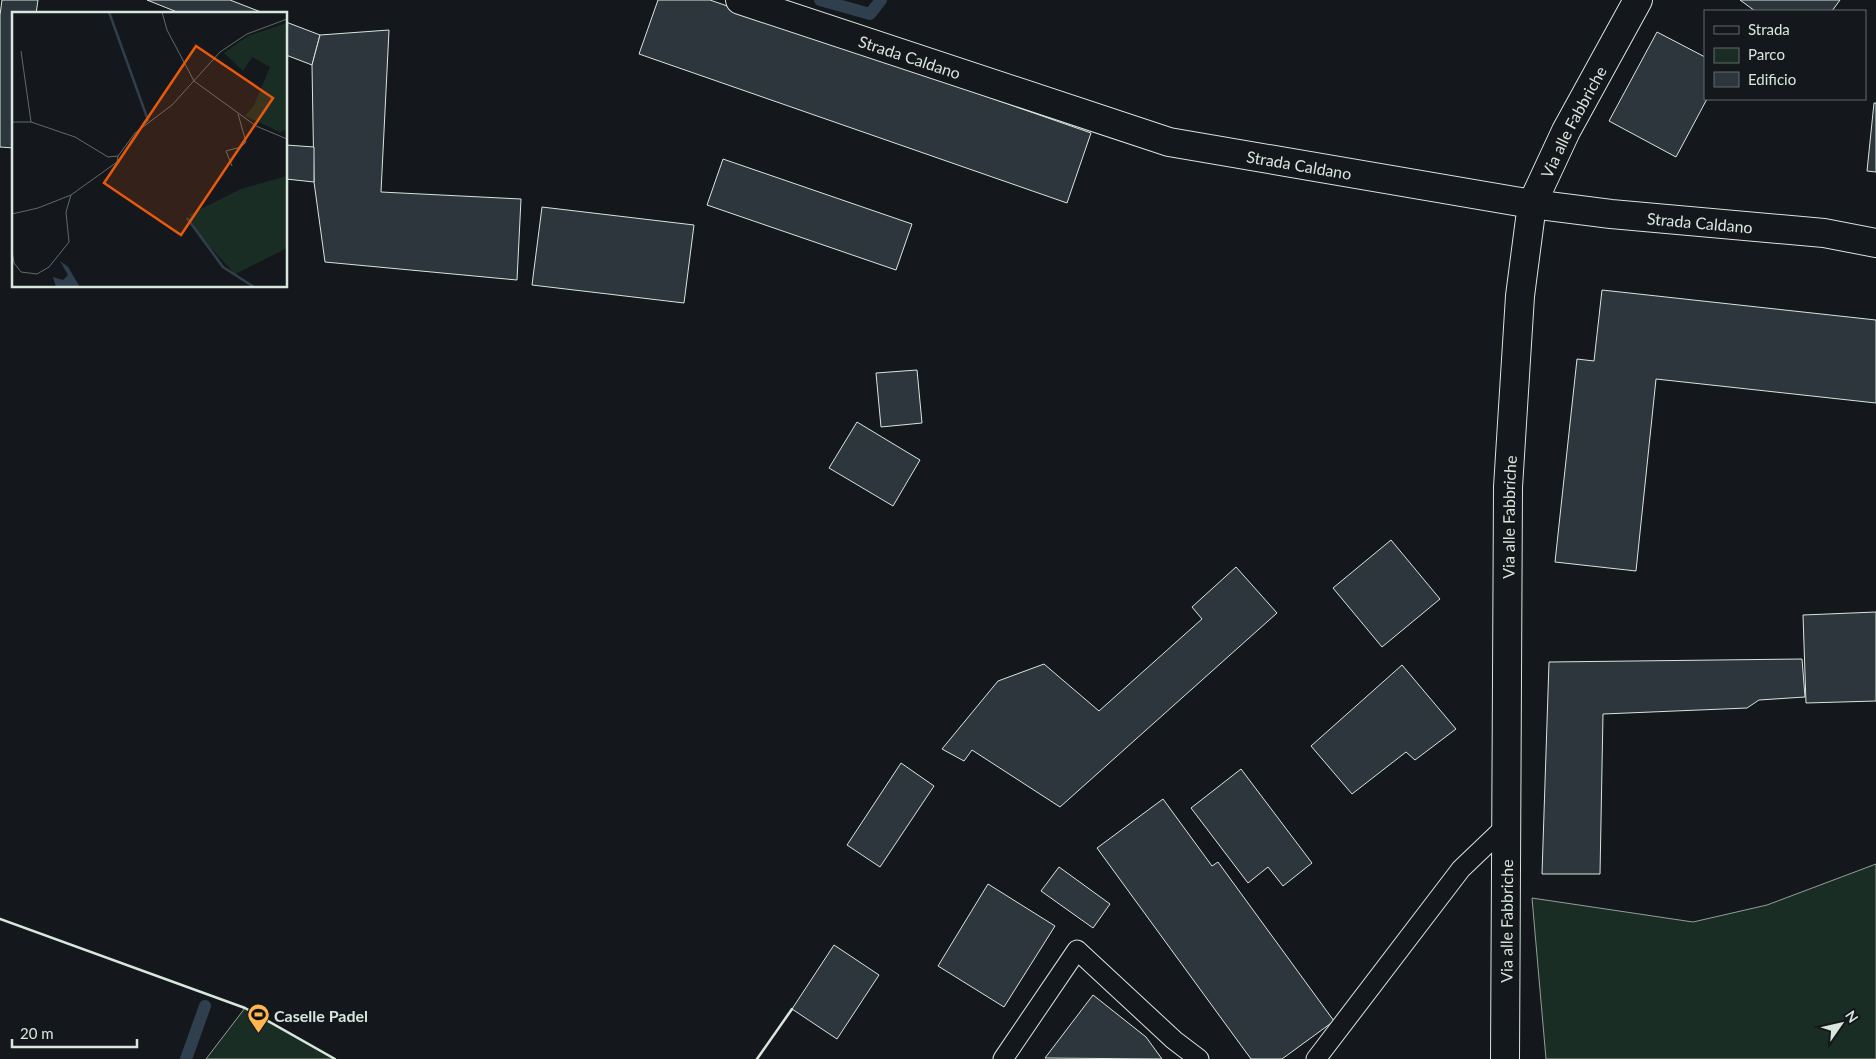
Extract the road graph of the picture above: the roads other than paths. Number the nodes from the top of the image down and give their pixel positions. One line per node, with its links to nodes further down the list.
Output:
1 (740, 0): 3 (street, Strada Caldano)
2 (1638, 0): 3 (street, Via alle Fabbriche)
3 (1532, 204): 4 (street, Strada Caldano); 5 (street, Via alle Fabbriche)
4 (1876, 243)
5 (1506, 826): 8 (lane); 9 (street, Via alle Fabbriche)
6 (1003, 1059): 7 (lane)
7 (1199, 1059)
8 (1316, 1059)
9 (1505, 1059)

